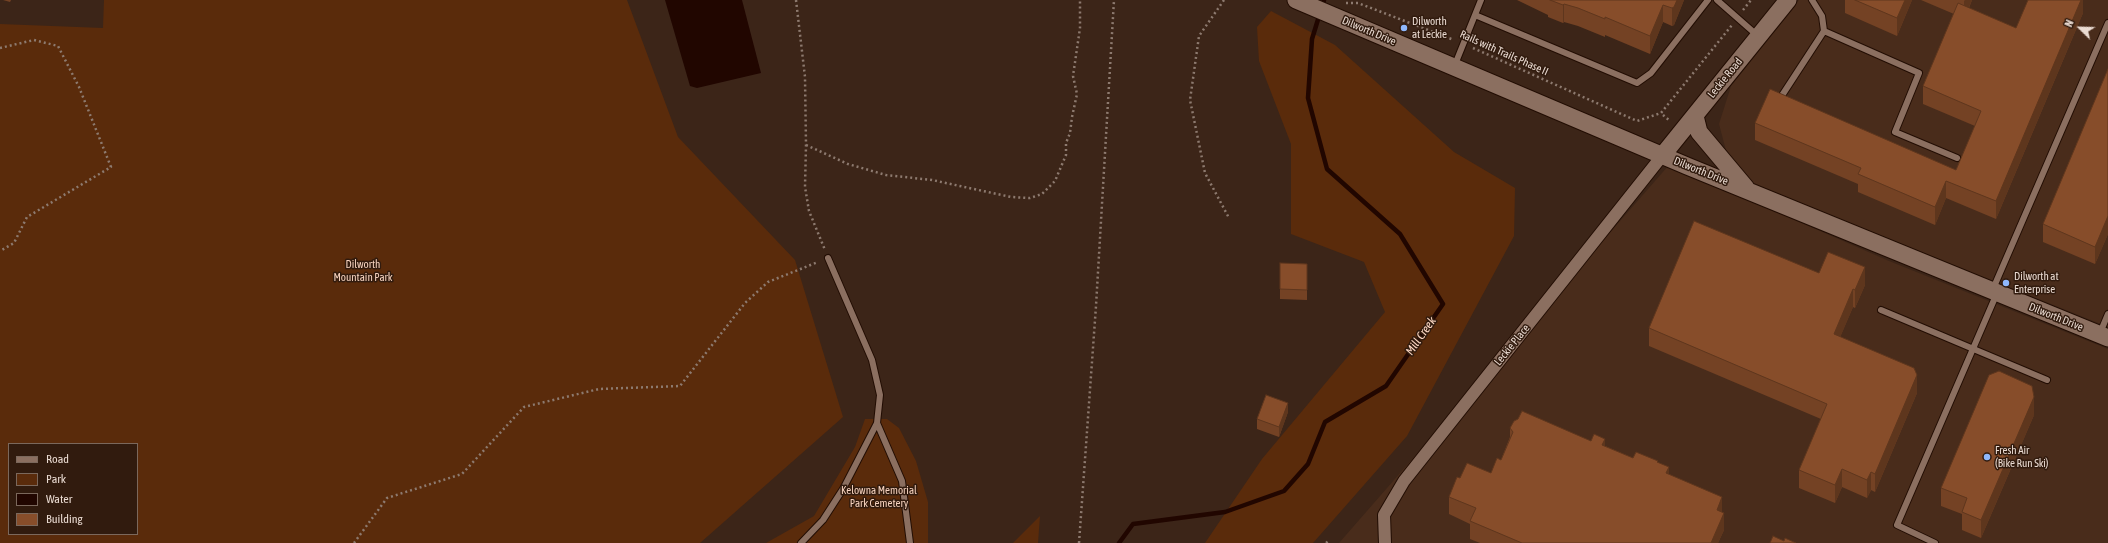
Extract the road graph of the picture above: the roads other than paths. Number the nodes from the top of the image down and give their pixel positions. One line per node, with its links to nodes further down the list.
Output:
1 (1296, 0): 11 (main road, Dilworth Drive)
2 (1481, 0): 7 (lane)
3 (1708, 0): 7 (lane)
4 (1717, 0): 10 (lane)
5 (1788, 0): 10 (main road, Leckie Road)
6 (1812, 0): 9 (lane)
7 (1476, 15): 11 (lane)
8 (2108, 23): 18 (lane)
9 (1824, 32): 12 (lane); 15 (lane)
10 (1759, 36): 13 (main road, Leckie Road)
11 (1454, 67): 14 (main road, Dilworth Drive)
12 (1786, 103)
13 (1695, 116): 14 (main road, Leckie Road); 16 (main road)
14 (1662, 156): 16 (main road, Dilworth Drive); 27 (street, Leckie Place)
15 (1957, 158)
16 (1746, 189): 18 (main road, Dilworth Drive)
17 (828, 258): 24 (lane)
18 (1995, 291): 21 (main road, Dilworth Drive); 22 (lane)
19 (1881, 310): 22 (lane)
20 (2108, 314): 21 (lane)
21 (2104, 336)
22 (1973, 349): 23 (lane); 28 (lane)
23 (2047, 380)
24 (877, 423): 25 (lane); 26 (lane)
25 (801, 543)
26 (910, 543)
27 (1385, 543)
28 (1935, 543)

